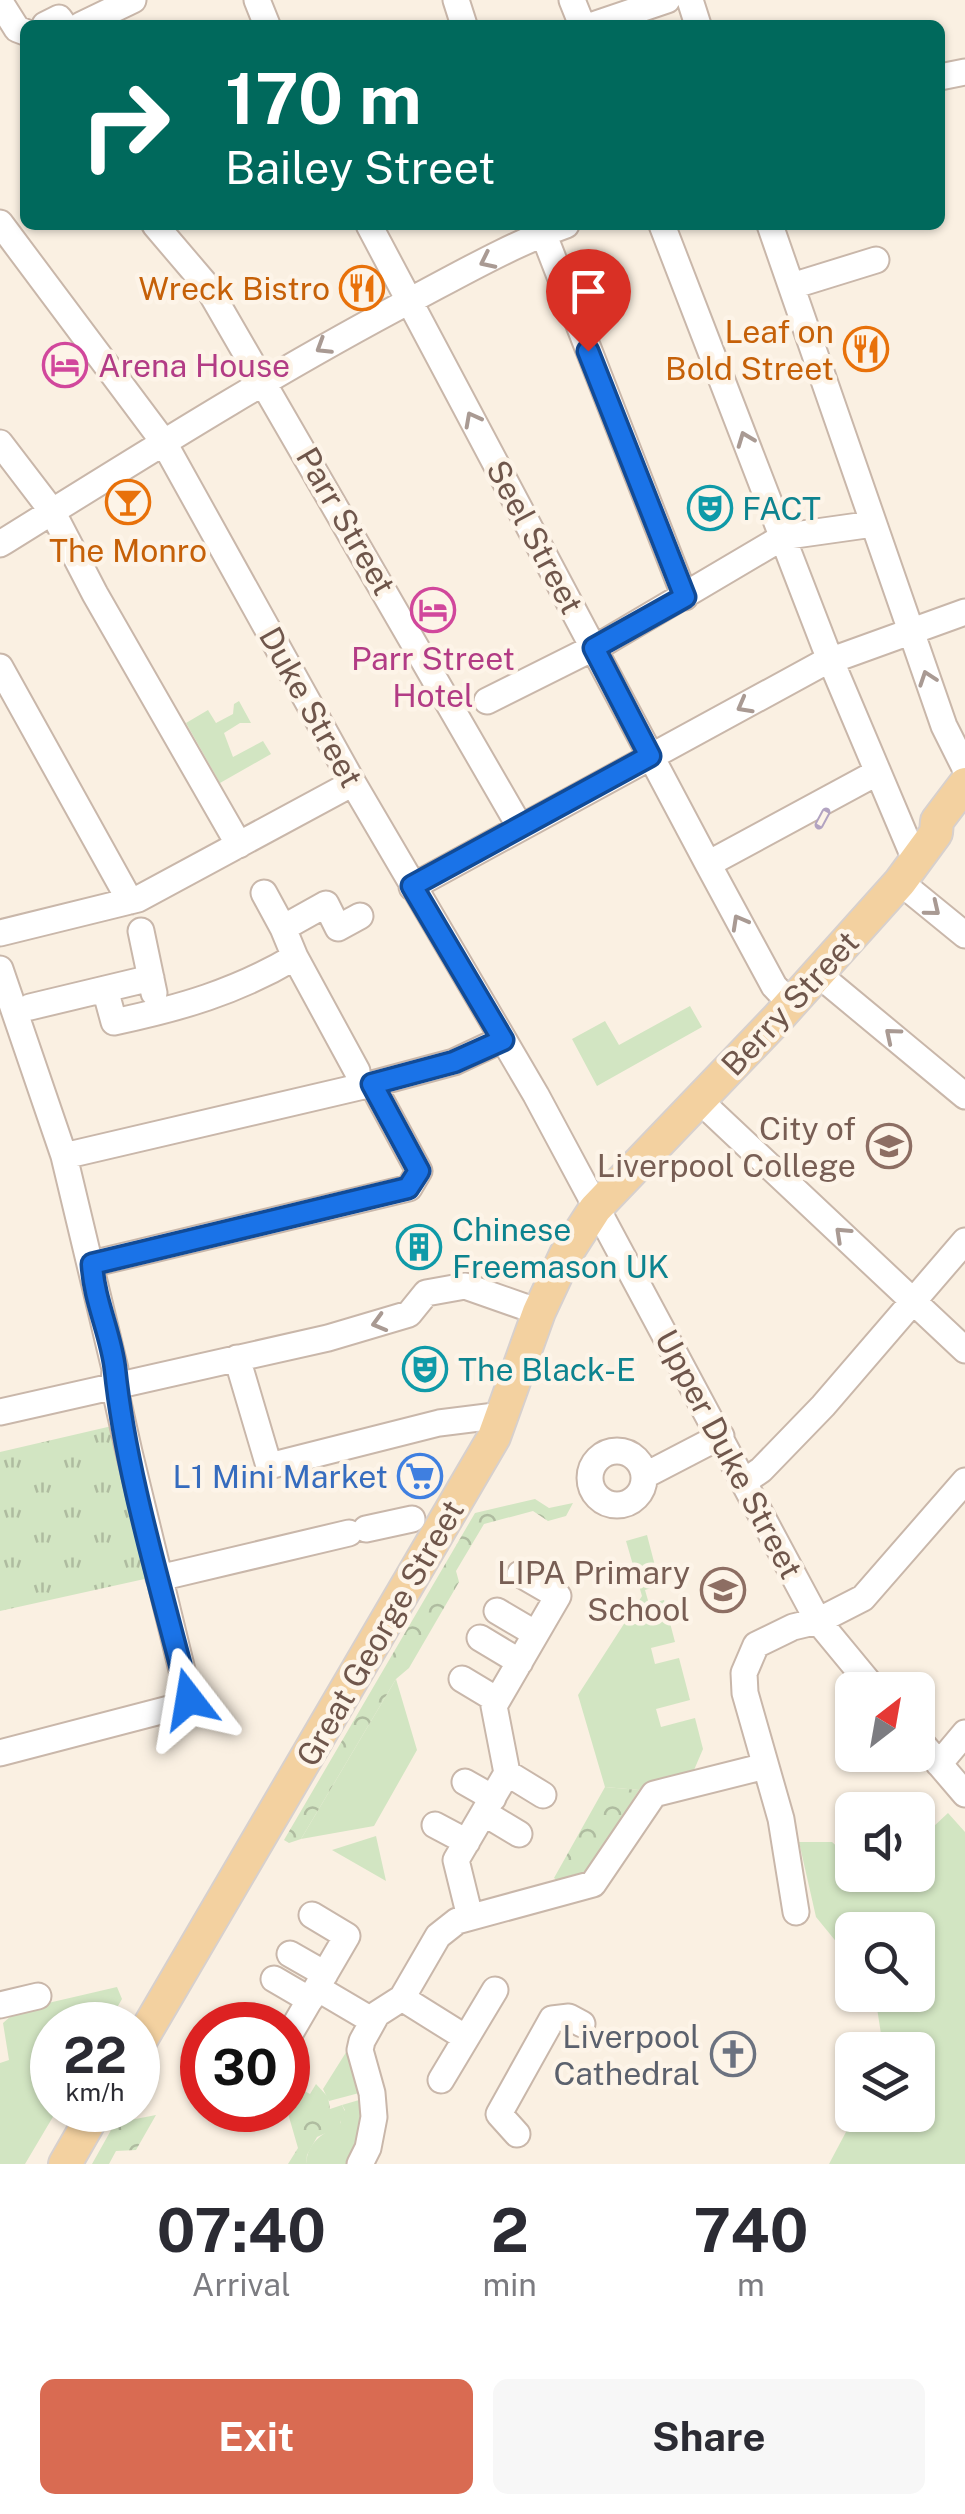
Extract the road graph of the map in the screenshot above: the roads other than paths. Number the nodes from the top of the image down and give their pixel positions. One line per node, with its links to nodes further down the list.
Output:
1 (133, 0): 5 (street)
2 (667, 0): 4 (street)
3 (0, 2): 6 (street)
4 (576, 19)
5 (91, 20)
6 (20, 30)
7 (0, 222): 18 (street, Duke Street)
8 (160, 230): 17 (street, Parr Street)
9 (372, 230): 16 (street, Seel Street)
10 (546, 230): 16 (street, one-way to 16)
11 (551, 230): 23 (street)
12 (664, 230): 27 (street, one-way to 12)
13 (772, 230): 15 (street)
14 (876, 260): 15 (street)
15 (792, 286): 21 (street)
16 (409, 301): 17 (street, one-way to 17); 26 (street, Seel Street, one-way to 16)
17 (265, 382): 18 (street); 36 (street, Parr Street)
18 (164, 441): 20 (street); 33 (street, Duke Street)
19 (0, 442): 20 (street)
20 (52, 511): 22 (street); 38 (street)
21 (873, 524): 23 (street); 25 (street)
22 (0, 544)
23 (685, 597): 26 (street)
24 (965, 612): 25 (street)
25 (911, 632): 27 (street); 31 (street, one-way to 25)
26 (594, 648): 29 (street); 30 (street, Seel Street)
27 (831, 661): 30 (street, one-way to 30); 32 (street)
28 (0, 668): 43 (street)
29 (487, 702)
30 (650, 756): 36 (street); 39 (street, Seel Street)
31 (965, 768)
32 (878, 772): 39 (street); 40 (street)
33 (354, 783): 38 (street); 41 (street, Duke Street)
34 (965, 784): 37 (main road, Berry Street)
35 (965, 815): 37 (main road, Berry Street)
36 (520, 827): 41 (street)
37 (936, 833): 40 (main road, Berry Street)
38 (239, 845): 43 (street)
39 (708, 864): 54 (street, Seel Street, one-way to 39)
40 (908, 872): 48 (street, one-way to 48); 51 (main road, Berry Street)
41 (412, 886): 57 (street, Duke Street)
42 (264, 893): 45 (street)
43 (130, 901): 47 (street)
44 (360, 916): 45 (street)
45 (283, 928): 49 (street)
46 (141, 931): 52 (street)
47 (0, 933)
48 (965, 935)
49 (295, 957): 56 (street); 58 (street)
50 (0, 969): 61 (street)
51 (818, 974): 54 (main road, Berry Street); 59 (street, one-way to 51)
52 (151, 978): 53 (street); 56 (street)
53 (105, 989): 55 (street); 56 (street)
54 (791, 1004): 60 (main road, Berry Street)
55 (30, 1007)
56 (159, 1012)
57 (503, 1040): 58 (street); 62 (street, Duke Street)
58 (364, 1077): 61 (street); 64 (street)
59 (965, 1096)
60 (699, 1100): 62 (main road, Berry Street); 65 (street, one-way to 60)
61 (64, 1156): 64 (street)
62 (594, 1209): 66 (main road, Great George Street); 72 (street, Upper Duke Street)
63 (965, 1241): 65 (street)
64 (92, 1264): 69 (street)
65 (913, 1300): 67 (street); 74 (street)
66 (540, 1312): 68 (street, one-way to 68); 71 (main road, Great George Street)
67 (965, 1350)
68 (237, 1358): 69 (street); 71 (street)
69 (114, 1386): 70 (street); 78 (street)
70 (0, 1412)
71 (503, 1415): 111 (main road, Great George Street)
72 (720, 1436): 73 (street); 74 (street, Upper Duke Street)
73 (644, 1476)
74 (745, 1481): 80 (street, Upper Duke Street)
75 (965, 1481): 80 (street)
76 (412, 1519): 78 (street)
77 (520, 1574): 81 (street)
78 (159, 1578): 88 (street)
79 (497, 1611): 81 (street)
80 (818, 1622): 84 (street, Upper Duke Street); 91 (street)
81 (536, 1634): 83 (street)
82 (480, 1638): 83 (street)
83 (520, 1662): 86 (street)
84 (861, 1672)
85 (462, 1679): 86 (street)
86 (497, 1700): 92 (street)
87 (965, 1733): 90 (street)
88 (0, 1753)
89 (935, 1759): 90 (street)
90 (939, 1764): 94 (street)
91 (765, 1766): 100 (street); 102 (street)
92 (508, 1773): 95 (street); 96 (street)
93 (465, 1782): 96 (street)
94 (965, 1794)
95 (542, 1795)
96 (489, 1806): 98 (street); 99 (street)
97 (436, 1824): 99 (street)
98 (519, 1834)
99 (467, 1842): 102 (street)
100 (796, 1912)
101 (312, 1916): 105 (street)
102 (470, 1917): 108 (street)
103 (290, 1954): 105 (street)
104 (274, 1979): 105 (street)
105 (317, 1987): 109 (street); 112 (street)
106 (495, 1990): 114 (street)
107 (38, 1996): 110 (street)
108 (402, 1998): 112 (street); 114 (street)
109 (308, 2002)
110 (0, 2005)
111 (160, 2008)
112 (373, 2020): 119 (street)
113 (582, 2024): 117 (street)
114 (466, 2038): 115 (street)
115 (441, 2080)
116 (83, 2132): 118 (main road)
117 (517, 2134)
118 (65, 2164)
119 (360, 2164)

